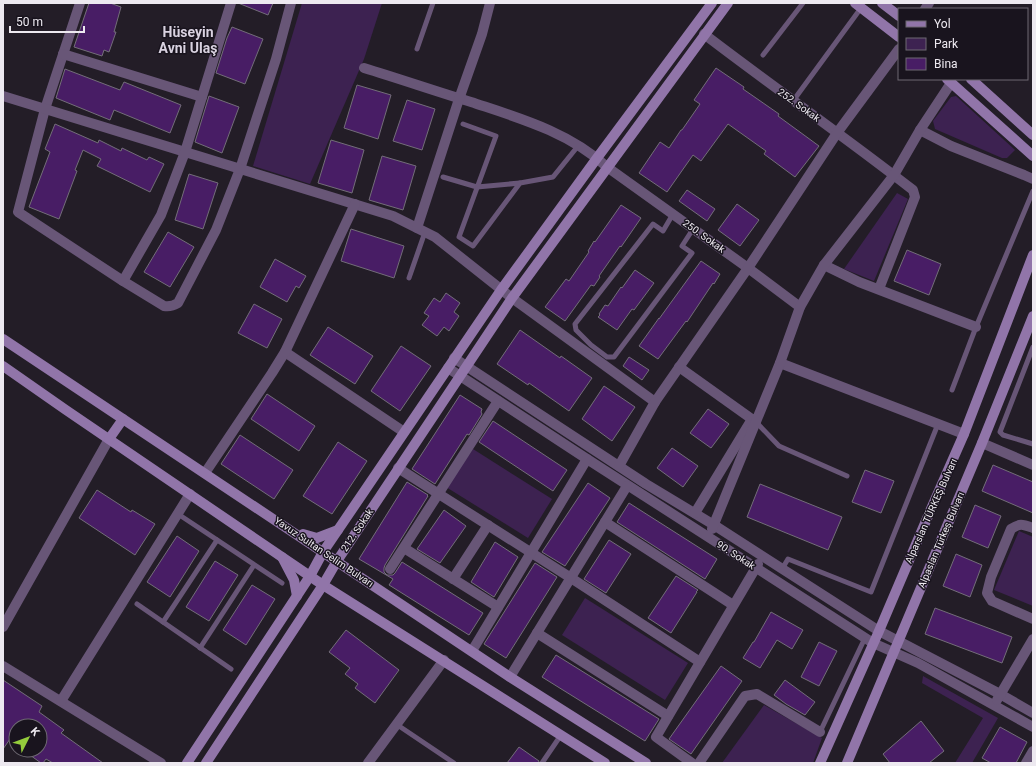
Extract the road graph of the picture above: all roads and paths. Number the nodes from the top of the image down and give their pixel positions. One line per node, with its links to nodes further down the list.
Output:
1 (80, 3): 16 (street)
2 (231, 3): 22 (street)
3 (291, 3): 35 (street)
4 (433, 3): 14 (lane)
5 (490, 3): 23 (street)
6 (712, 3): 33 (main road)
7 (728, 3): 12 (main road, 212. Sokak)
8 (803, 3): 17 (lane)
9 (882, 3): 11 (main road)
10 (858, 5): 13 (main road); 24 (lane)
11 (898, 15)
12 (704, 34): 24 (street, 252. Sokak); 34 (main road, 212. Sokak)
13 (898, 36)
14 (417, 49)
15 (898, 50): 28 (street)
16 (63, 54): 22 (street); 25 (street)
17 (764, 55)
18 (364, 68): 23 (street, 250. Sokak)
19 (972, 80): 29 (main road)
20 (949, 81): 27 (street); 32 (main road)
21 (3, 96): 25 (street)
22 (202, 97): 31 (street)
23 (459, 98): 30 (street, 250. Sokak); 45 (street)
24 (793, 101): 28 (street, 252. Sokak)
25 (45, 109): 31 (street); 50 (street)
26 (464, 124): 40 (lane)
27 (920, 130): 36 (street); 38 (street)
28 (837, 133): 36 (street, 252. Sokak); 48 (street)
29 (1033, 135)
30 (578, 146): 33 (street, 250. Sokak); 39 (lane)
31 (185, 152): 35 (street); 50 (street)
32 (1033, 156)
33 (597, 158): 34 (street, 250. Sokak); 52 (main road)
34 (607, 167): 43 (street, 250. Sokak); 53 (main road, 212. Sokak)
35 (240, 169): 42 (street); 50 (street)
36 (894, 176): 47 (street); 51 (street, 252. Sokak)
37 (444, 177): 40 (lane)
38 (1033, 179)
39 (520, 183): 40 (lane); 40 (lane)
40 (477, 187)
41 (1033, 191): 56 (lane)
42 (355, 204): 45 (street); 59 (street)
43 (673, 214): 44 (street, 250. Sokak); 44 (lane)
44 (694, 229): 48 (street, 250. Sokak)
45 (421, 230): 49 (lane); 52 (street)
46 (1033, 255): 74 (main road, Alparslan TÜRKEŞ Bulvarı)
47 (824, 265): 51 (street); 54 (street)
48 (748, 268): 54 (street, 250. Sokak); 64 (street)
49 (409, 278)
50 (123, 281)
51 (879, 289): 56 (street)
52 (501, 290): 53 (street); 60 (main road)
53 (512, 298): 63 (main road, 212. Sokak); 69 (street)
54 (800, 307): 61 (street)
55 (1033, 316): 76 (main road, Alpaslan Türkeş Bulvarı)
56 (976, 327): 67 (lane)
57 (3, 339): 70 (main road, Yavuz Sultan Selim Bulvarı)
58 (1033, 347): 77 (lane)
59 (285, 352): 73 (street); 82 (street)
60 (454, 358): 63 (street, 90. Sokak); 65 (main road)
61 (780, 363): 71 (street); 72 (street)
62 (3, 366): 75 (main road)
63 (466, 366): 66 (main road, 212. Sokak); 80 (street, 90. Sokak)
64 (679, 367): 69 (street); 71 (street)
65 (448, 368): 66 (street, 90. Sokak); 73 (main road)
66 (460, 376): 68 (street, 90. Sokak); 81 (main road, 212. Sokak)
67 (952, 390)
68 (498, 401): 78 (street, 90. Sokak); 86 (street)
69 (655, 402): 80 (street)
70 (123, 419): 75 (main road); 82 (main road, Yavuz Sultan Selim Bulvarı)
71 (754, 421): 83 (lane); 88 (street); 91 (street)
72 (938, 424): 74 (street); 106 (lane)
73 (404, 432): 93 (main road)
74 (964, 434): 119 (main road, Alparslan TÜRKEŞ Bulvarı)
75 (110, 439): 85 (main road); 118 (street)
76 (982, 443): 79 (street); 122 (main road, Alpaslan Türkeş Bulvarı)
77 (1033, 444)
78 (587, 459): 84 (street, 90. Sokak); 99 (street)
79 (1033, 465)
80 (619, 466): 88 (street, 90. Sokak)
81 (398, 468): 86 (street); 102 (main road, 212. Sokak)
82 (205, 473): 94 (main road, Yavuz Sultan Selim Bulvarı)
83 (847, 476)
84 (627, 486): 89 (street); 95 (street, 90. Sokak)
85 (190, 494): 87 (street); 101 (main road)
86 (439, 494): 90 (street); 97 (street)
87 (178, 514): 96 (lane); 133 (street)
88 (695, 514): 91 (street, 90. Sokak)
89 (605, 522): 108 (street); 114 (street)
90 (488, 525): 99 (street); 109 (street)
91 (714, 525): 95 (street); 100 (street, 90. Sokak)
92 (1033, 528): 116 (street)
93 (338, 530): 94 (main road); 98 (main road)
94 (292, 532): 98 (main road, Yavuz Sultan Selim Bulvarı)
95 (708, 538): 104 (street, 90. Sokak)
96 (217, 540): 103 (lane); 117 (lane)
97 (404, 548): 105 (street); 109 (street)
98 (323, 552): 102 (main road, Yavuz Sultan Selim Bulvarı); 107 (main road)
99 (531, 553): 108 (street); 115 (street)
100 (762, 556): 104 (street); 106 (street, 90. Sokak)
101 (282, 557): 107 (main road); 112 (main road)
102 (337, 561): 111 (main road, 212. Sokak); 125 (main road, Yavuz Sultan Selim Bulvarı)
103 (254, 565): 110 (lane); 124 (lane)
104 (755, 568): 114 (street); 121 (street, 90. Sokak)
105 (390, 569)
106 (782, 569): 119 (street, 90. Sokak)
107 (310, 576): 111 (main road); 112 (main road)
108 (571, 578): 120 (street); 128 (street)
109 (453, 579): 115 (street)
110 (282, 583)
111 (323, 584): 127 (main road); 145 (main road, 212. Sokak)
112 (297, 596): 144 (main road)
113 (137, 604): 117 (lane)
114 (733, 605): 128 (street)
115 (498, 607): 125 (street)
116 (1033, 619)
117 (163, 622): 124 (lane)
118 (3, 627)
119 (878, 631): 121 (main road, Alparslan TÜRKEŞ Bulvarı); 122 (street, 90. Sokak)
120 (537, 633): 131 (street); 136 (street)
121 (869, 641): 126 (street, 90. Sokak); 139 (lane); 152 (main road, Alparslan TÜRKEŞ Bulvarı)
122 (898, 641): 126 (main road, Alpaslan Türkeş Bulvarı); 132 (street, 90. Sokak)
123 (1033, 641): 132 (street)
124 (200, 648): 130 (lane)
125 (472, 651): 131 (main road, Yavuz Sultan Selim Bulvarı)
126 (894, 653): 134 (street, 90. Sokak); 153 (main road, Alpaslan Türkeş Bulvarı)
127 (444, 660): 137 (street); 140 (main road)
128 (700, 662): 136 (street)
129 (3, 666): 133 (street)
130 (231, 669)
131 (510, 677): 149 (main road, Yavuz Sultan Selim Bulvarı)
132 (1000, 694): 134 (street); 135 (street, 90. Sokak)
133 (61, 701): 143 (street)
134 (994, 705): 138 (street, 90. Sokak)
135 (1033, 713)
136 (668, 716): 150 (street)
137 (396, 724): 146 (street); 147 (lane)
138 (1033, 727)
139 (820, 732): 151 (street)
140 (560, 735): 142 (main road); 148 (lane)
141 (1033, 751): 154 (street)
142 (601, 762)
143 (161, 763)
144 (187, 763)
145 (206, 763)
146 (368, 763)
147 (454, 763)
148 (542, 763)
149 (646, 763)
150 (692, 763)
151 (699, 763)
152 (820, 763)
153 (847, 763)
154 (1026, 763)

